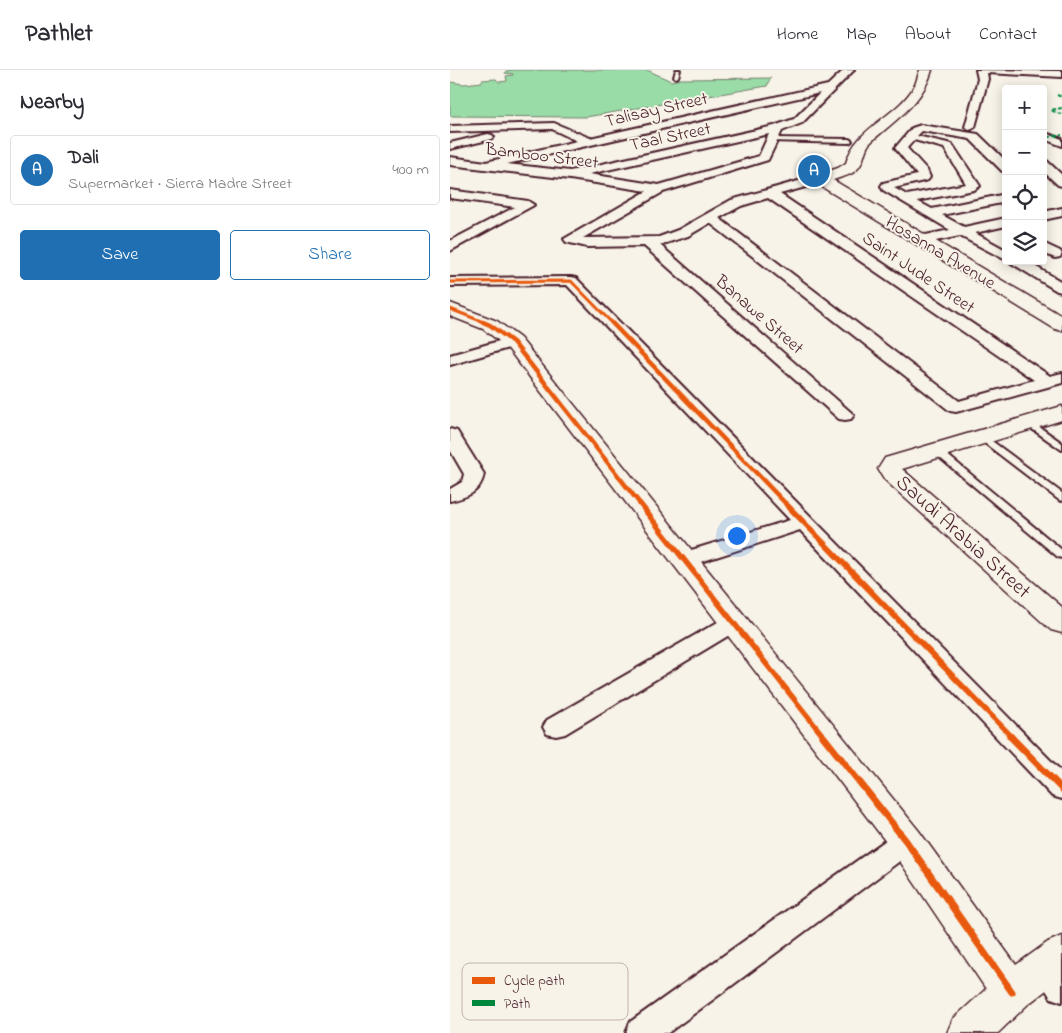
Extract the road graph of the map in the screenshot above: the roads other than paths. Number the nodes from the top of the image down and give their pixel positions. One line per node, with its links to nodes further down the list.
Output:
1 (678, 70): 7 (lane)
2 (849, 70): 8 (street, Taal Street)
3 (913, 70): 10 (main road)
4 (926, 70): 11 (main road)
5 (982, 70): 6 (street); 13 (street)
6 (1062, 74)
7 (676, 77)
8 (833, 87): 9 (street, Talisay Street); 15 (street, Taal Street)
9 (714, 114): 16 (street); 21 (street, Talisay Street)
10 (873, 120): 11 (main road); 20 (main road)
11 (887, 122): 28 (main road)
12 (532, 126): 14 (street); 21 (street); 23 (street)
13 (970, 127)
14 (450, 129)
15 (777, 129): 16 (street, Taal Street); 19 (street)
16 (760, 134): 29 (street, Taal Street)
17 (911, 137): 25 (street); 35 (street); 35 (street)
18 (1048, 137): 22 (street)
19 (771, 140): 20 (lane); 32 (street)
20 (849, 141): 28 (main road)
21 (590, 143): 26 (street, Talisay Street)
22 (1062, 143)
23 (450, 146)
24 (450, 161): 26 (street, Bamboo Street)
25 (1002, 164)
26 (486, 166): 29 (street, Bamboo Street)
27 (1047, 168): 31 (street)
28 (844, 171): 30 (main road)
29 (570, 175): 32 (street, Bamboo Street)
30 (820, 179): 33 (street); 45 (main road, Hosanna Avenue)
31 (1062, 182)
32 (659, 189): 46 (street)
33 (770, 193): 40 (street); 56 (street, Saint Jude Street)
34 (450, 194): 44 (street)
35 (907, 199): 38 (street)
36 (1002, 199): 38 (street)
37 (1062, 212): 39 (street)
38 (930, 213): 43 (street)
39 (1047, 215)
40 (710, 217): 46 (street); 56 (street)
41 (1002, 224): 43 (street)
42 (450, 229): 44 (street)
43 (963, 232): 45 (street); 48 (street)
44 (477, 234): 47 (street)
45 (921, 240): 53 (main road, Hosanna Avenue)
46 (648, 242): 58 (street, Banawe Street)
47 (450, 247)
48 (1002, 254)
49 (1022, 265): 51 (street)
50 (450, 282): 66 (street)
51 (1062, 288)
52 (450, 308): 54 (main road)
53 (1062, 325)
54 (513, 342): 55 (street); 68 (main road)
55 (450, 360)
56 (1055, 380)
57 (1062, 413): 59 (main road)
58 (845, 415)
59 (1028, 422): 61 (main road); 62 (lane)
60 (450, 435): 64 (street)
61 (981, 436): 63 (main road); 65 (lane)
62 (1062, 448)
63 (936, 450): 67 (lane); 69 (main road, Saudi Arabia Street)
64 (450, 496)
65 (1062, 498)
66 (804, 522): 68 (street); 72 (street)
67 (1062, 554)
68 (684, 560): 70 (main road)
69 (1062, 623)
70 (733, 624): 71 (street); 73 (main road)
71 (556, 727)
72 (1062, 789)
73 (906, 841): 75 (main road); 76 (street)
74 (1057, 969): 75 (main road)
75 (1012, 992): 77 (main road)
76 (642, 1033)
77 (968, 1033)

